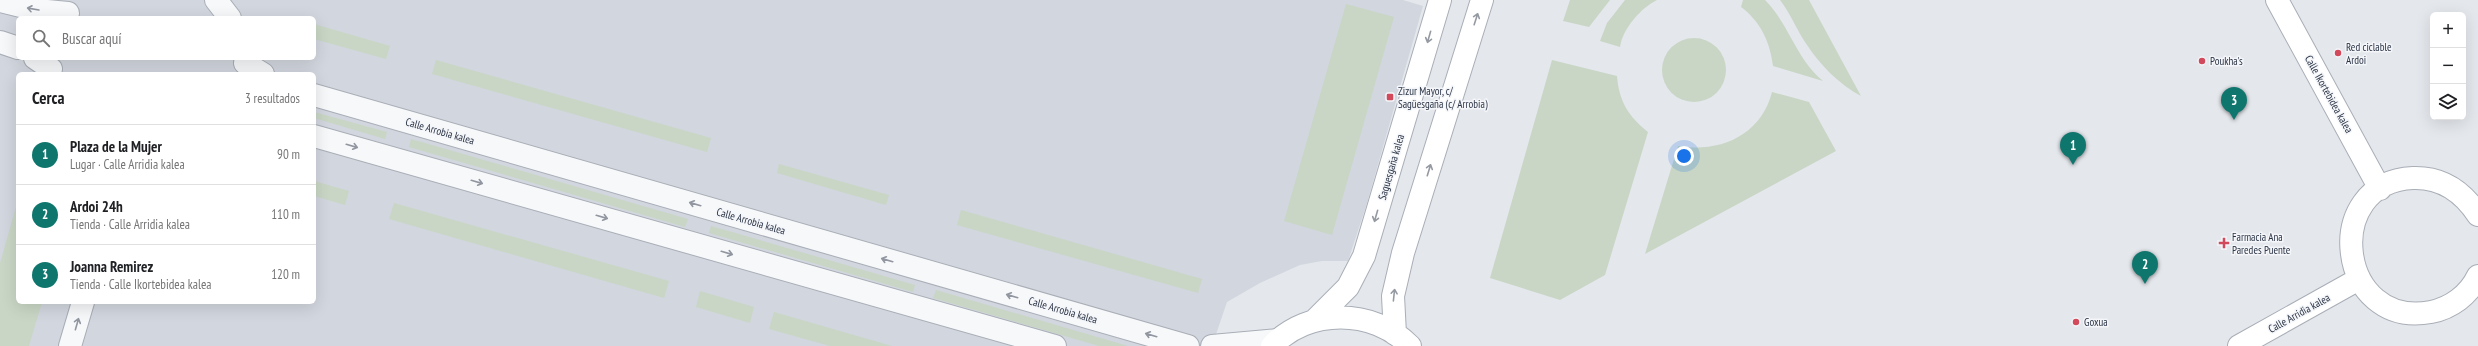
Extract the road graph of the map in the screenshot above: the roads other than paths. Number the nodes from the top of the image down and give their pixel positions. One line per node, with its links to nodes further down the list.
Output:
1 (216, 0): 7 (street)
2 (1440, 0): 19 (street, Saguesgaña kalea, one-way to 19)
3 (1482, 0): 20 (street, one-way to 3)
4 (2277, 0): 14 (street, Calle Ikortebidea kalea)
5 (0, 1): 6 (street, one-way to 5)
6 (71, 10)
7 (228, 16)
8 (0, 42): 9 (street)
9 (16, 47)
10 (244, 65): 11 (street)
11 (259, 72)
12 (316, 96): 24 (street, Calle Arrobia kalea, one-way to 12)
13 (316, 137): 23 (street, one-way to 23)
14 (2380, 189): 15 (street); 17 (street)
15 (2478, 215)
16 (2478, 276): 17 (street)
17 (2359, 279): 26 (street, Calle Arridia kalea)
18 (82, 304): 22 (street, one-way to 18)
19 (1316, 320): 20 (street); 21 (street)
20 (1402, 340)
21 (1275, 343): 25 (street)
22 (70, 346)
23 (1055, 346)
24 (1188, 346)
25 (1212, 346)
26 (2239, 346)

